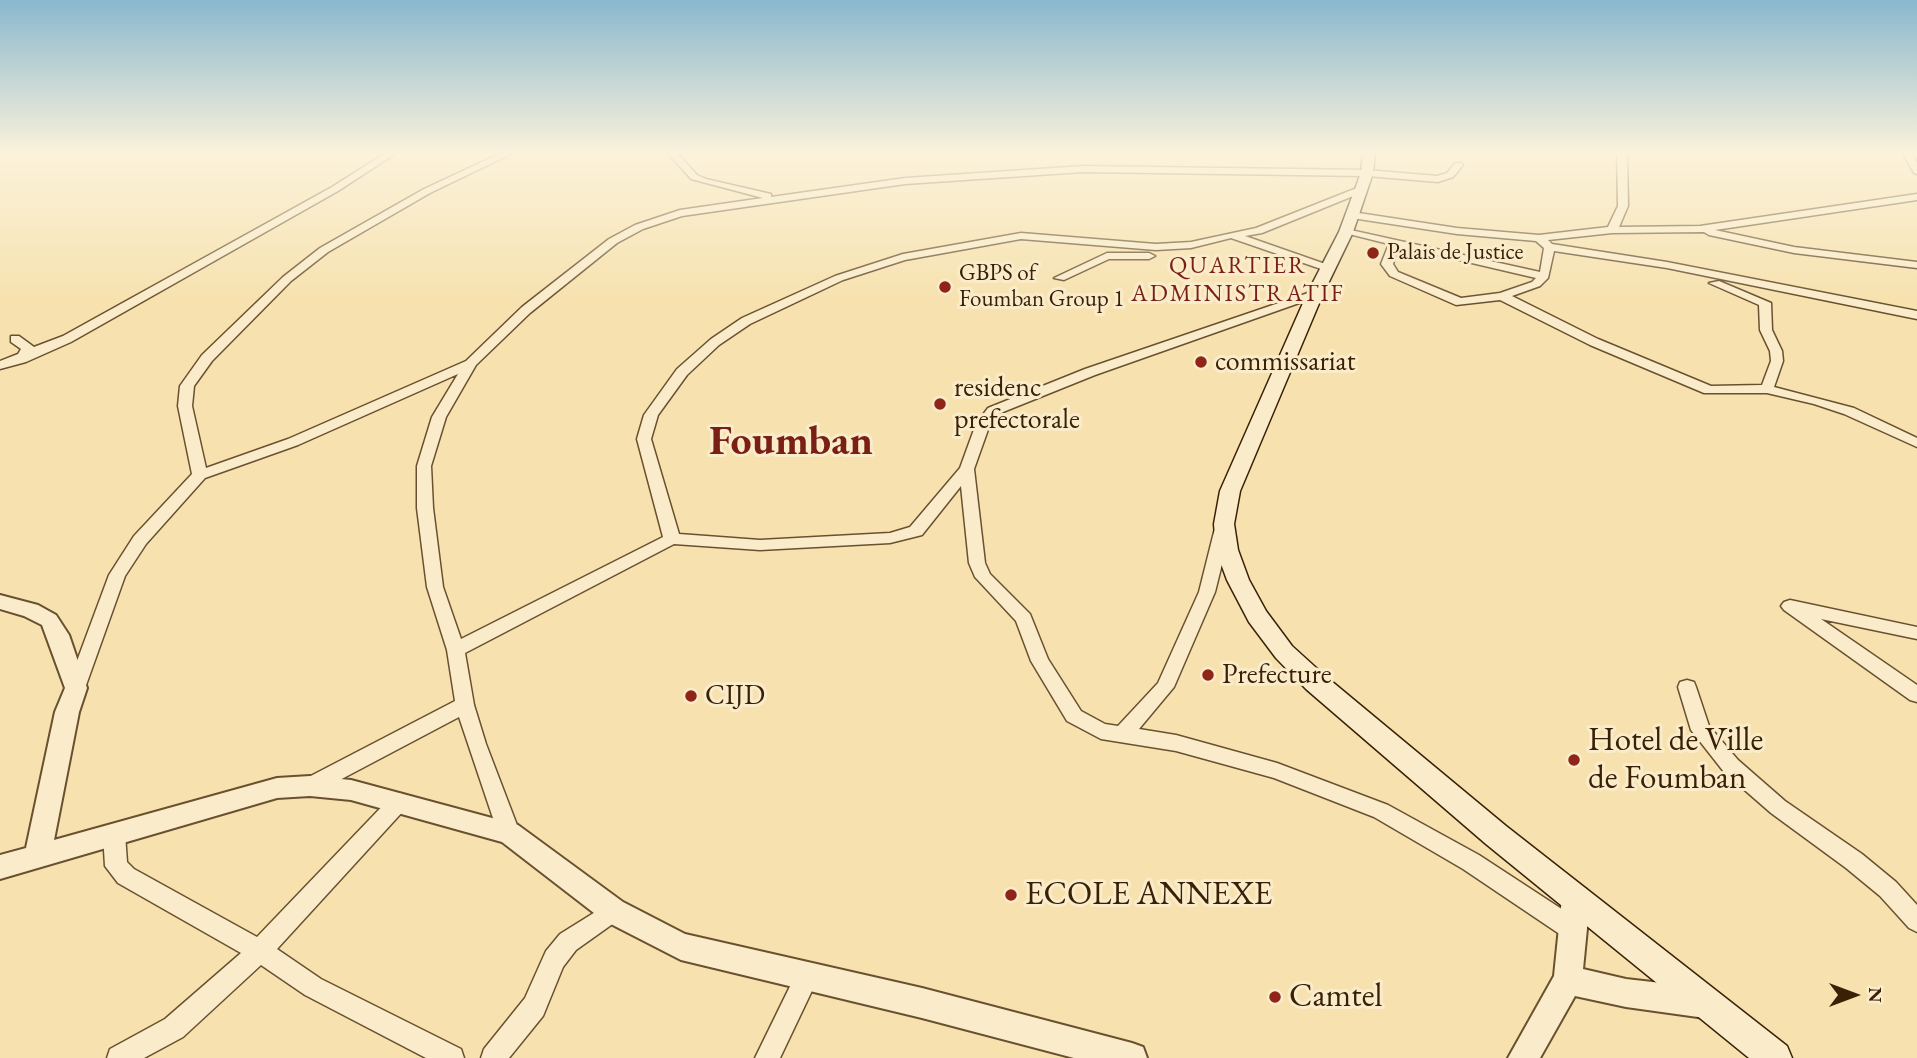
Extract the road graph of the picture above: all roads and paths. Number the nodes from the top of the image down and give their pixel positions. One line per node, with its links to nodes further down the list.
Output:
1 (315, 201): 25 (street)
2 (409, 201): 31 (street)
3 (751, 201): 26 (street)
4 (1311, 201): 11 (street)
5 (1356, 201): 8 (main road)
6 (1623, 201): 10 (street)
7 (1887, 201): 9 (street)
8 (1349, 223): 12 (street); 13 (street); 17 (main road)
9 (1700, 229): 10 (street); 16 (street)
10 (1612, 230): 12 (street)
11 (1232, 235): 14 (street); 17 (street)
12 (1539, 238): 15 (street)
13 (1395, 242): 19 (street); 22 (street)
14 (1191, 245): 20 (street); 33 (street)
15 (1549, 247): 18 (street); 19 (street)
16 (1917, 265)
17 (1327, 268): 21 (main road)
18 (1682, 268): 23 (street); 28 (street)
19 (1544, 276): 22 (street)
20 (1060, 278)
21 (1315, 294): 30 (street); 32 (main road)
22 (1502, 296): 28 (street)
23 (1917, 315)
24 (15, 340): 25 (street)
25 (22, 359): 27 (street)
26 (471, 363): 31 (street); 36 (street)
27 (0, 365)
28 (1767, 389): 29 (street)
29 (1917, 443)
30 (967, 469): 33 (street); 41 (street)
31 (200, 475): 38 (street)
32 (1224, 524): 41 (street); 48 (main road)
33 (671, 538): 36 (street)
34 (0, 602): 38 (street)
35 (1917, 633): 39 (street)
36 (456, 650): 40 (street)
37 (1687, 687): 50 (street)
38 (76, 688): 46 (street)
39 (1917, 695)
40 (465, 705): 42 (street); 44 (street)
41 (1123, 734): 51 (street)
42 (310, 786): 43 (street); 45 (street)
43 (399, 802): 44 (street); 52 (street)
44 (509, 833): 49 (street)
45 (114, 834): 46 (street); 52 (street)
46 (38, 854): 47 (street)
47 (0, 867)
48 (1576, 898): 51 (street); 55 (main road)
49 (613, 911): 53 (street); 58 (street)
50 (1917, 921)
51 (1575, 931): 54 (street)
52 (260, 951): 56 (street); 57 (street)
53 (806, 978): 59 (street); 60 (street)
54 (1568, 980): 55 (street); 61 (street)
55 (1709, 1003): 62 (main road)
56 (119, 1058)
57 (452, 1058)
58 (493, 1058)
59 (767, 1058)
60 (1132, 1058)
61 (1523, 1058)
62 (1775, 1058)

